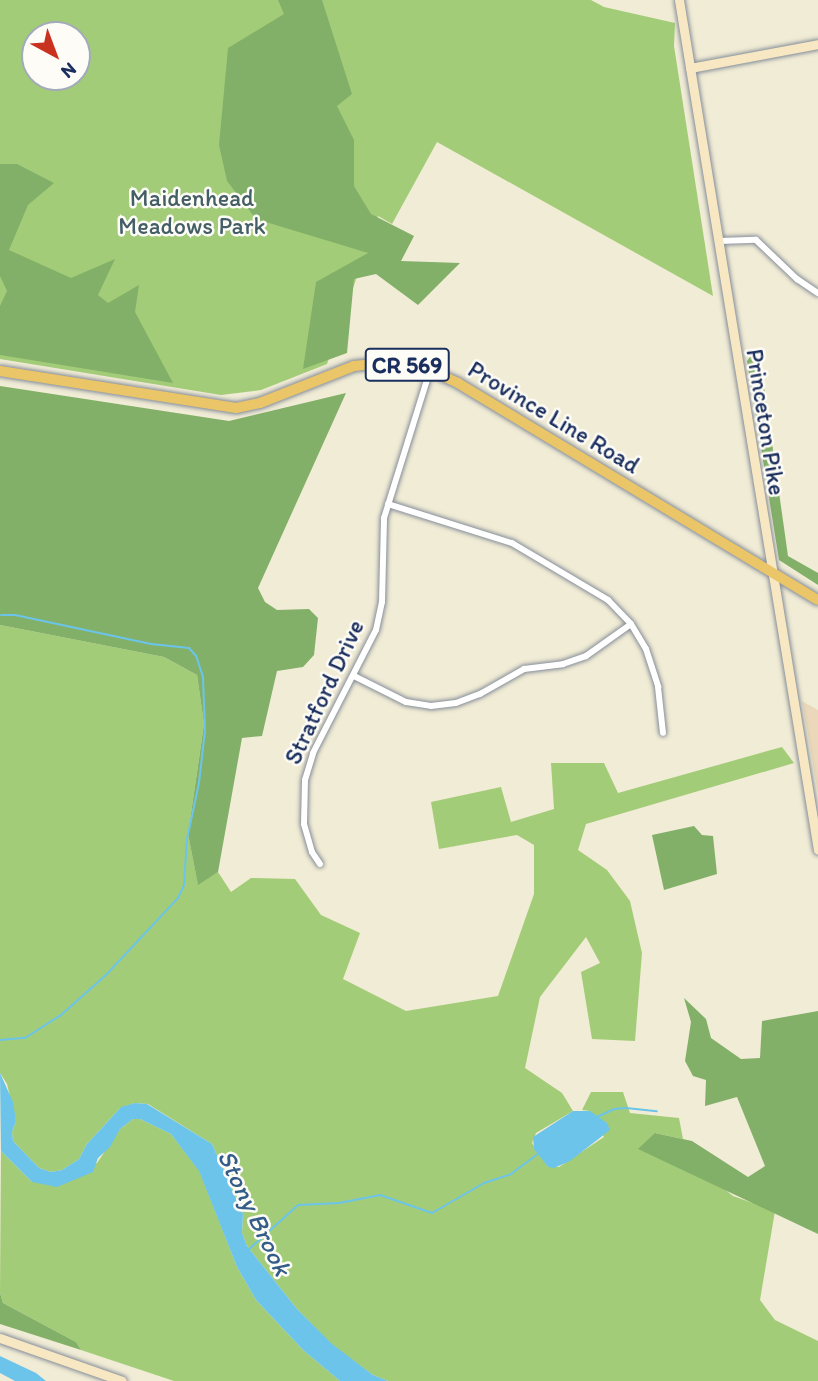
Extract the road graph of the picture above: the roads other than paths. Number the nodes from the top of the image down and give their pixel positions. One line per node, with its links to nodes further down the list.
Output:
1 (679, 0): 3 (main road, Princeton Pike)
2 (818, 44): 3 (main road)
3 (690, 68): 4 (main road, Princeton Pike)
4 (719, 241): 5 (street); 9 (main road, Princeton Pike)
5 (818, 293)
6 (0, 370): 7 (main road, Province Line Road / CR 569)
7 (430, 370): 8 (street, Stratford Drive); 9 (main road, Province Line Road / CR 569)
8 (388, 504): 11 (street); 12 (street, Stratford Drive)
9 (770, 571): 10 (main road, Province Line Road); 14 (main road, Princeton Pike)
10 (818, 600)
11 (631, 624): 12 (street); 13 (street)
12 (354, 676): 15 (street, Stratford Drive)
13 (663, 733)
14 (818, 850)
15 (320, 864)
16 (0, 1338): 17 (main road)
17 (122, 1381)

